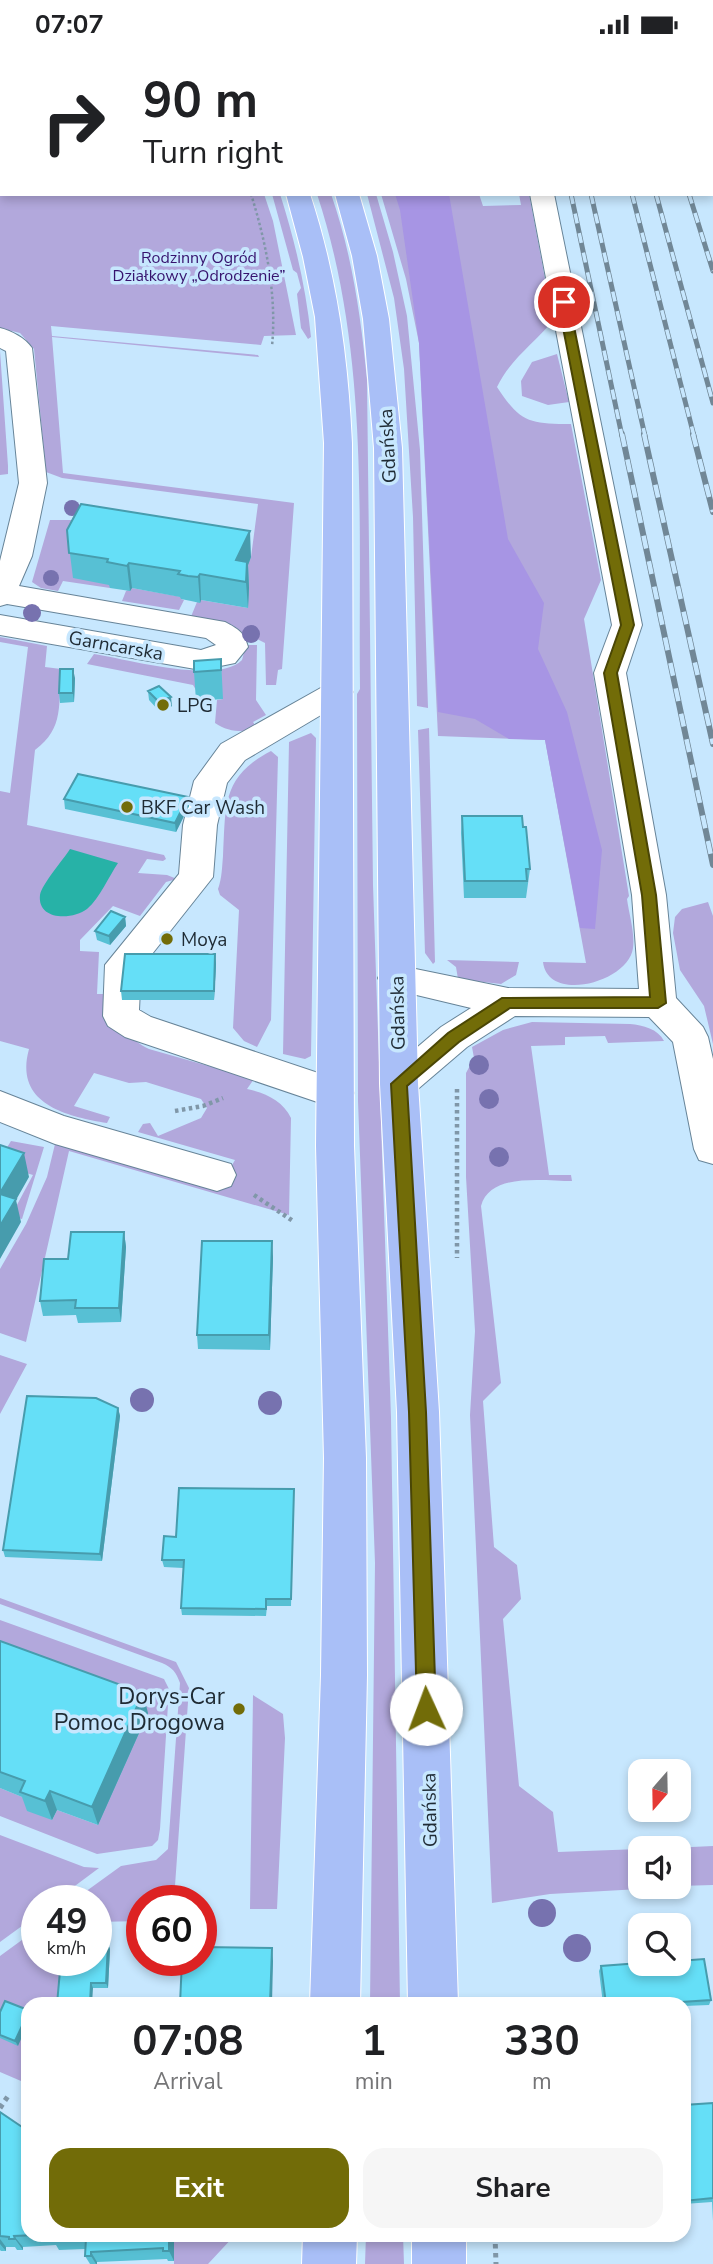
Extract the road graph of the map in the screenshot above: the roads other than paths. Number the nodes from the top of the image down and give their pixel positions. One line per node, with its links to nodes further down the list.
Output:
1 (299, 196): 7 (main road)
2 (348, 196): 8 (main road, Gdańska)
3 (542, 196): 10 (street)
4 (0, 336): 5 (street)
5 (1, 594): 6 (street, Garncarska)
6 (0, 625)
7 (337, 692): 12 (main road); 12 (street)
8 (396, 978): 9 (street); 11 (main road, Gdańska)
9 (508, 1002): 10 (street); 11 (street)
10 (658, 1003): 14 (street)
11 (399, 1084): 17 (main road, Gdańska)
12 (335, 1093): 16 (main road)
13 (0, 1106): 15 (street)
14 (713, 1149)
15 (217, 1175)
16 (335, 1997)
17 (433, 1997)
18 (330, 2242): 20 (main road)
19 (439, 2242): 21 (main road)
20 (329, 2264)
21 (439, 2264)

